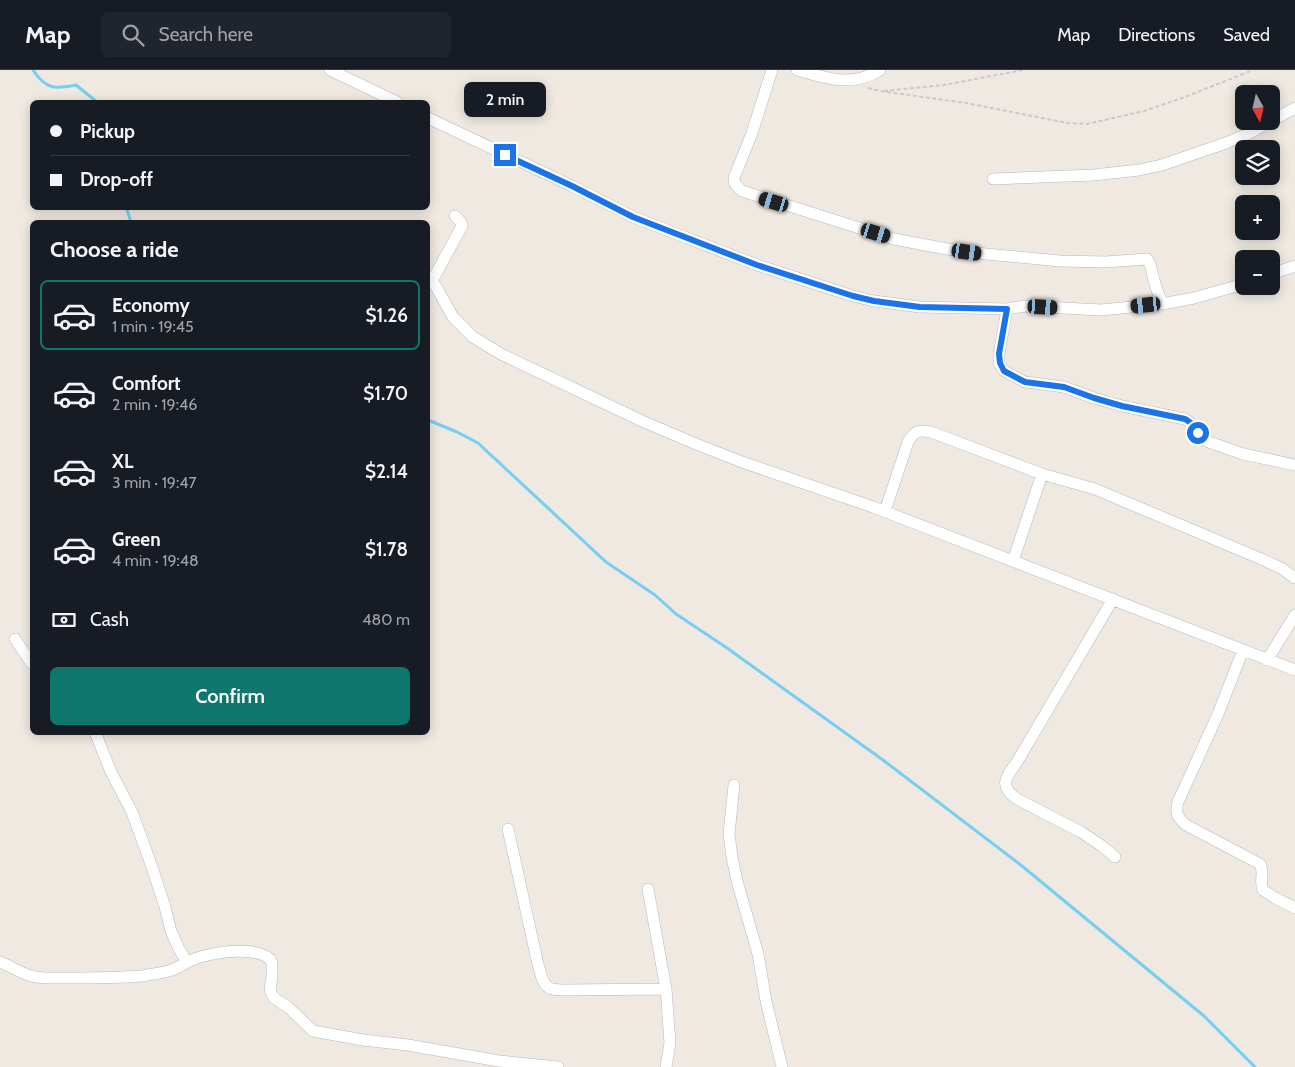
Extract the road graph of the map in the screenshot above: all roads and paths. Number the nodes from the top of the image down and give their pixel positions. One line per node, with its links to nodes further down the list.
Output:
1 (330, 70): 9 (street)
2 (772, 70): 18 (street)
3 (797, 70): 4 (street)
4 (880, 70)
5 (1023, 70): 8 (path)
6 (1253, 70): 8 (path)
7 (866, 88): 8 (path)
8 (880, 91)
9 (393, 100)
10 (1295, 108): 12 (street)
11 (430, 119): 19 (street)
12 (993, 179)
13 (455, 216): 16 (street)
14 (1295, 266): 15 (street)
15 (1280, 271)
16 (430, 279): 22 (street)
17 (1235, 287): 18 (street)
18 (1162, 304): 19 (street)
19 (1007, 309): 20 (street)
20 (1295, 464)
21 (1042, 474): 22 (street); 23 (street); 24 (street)
22 (886, 511): 23 (street)
23 (1013, 561): 25 (street)
24 (1295, 578)
25 (1113, 599): 28 (street); 35 (street)
26 (1295, 615): 29 (street)
27 (15, 640): 30 (street)
28 (1244, 650): 29 (street); 37 (street)
29 (1267, 660): 31 (street)
30 (30, 661)
31 (1295, 670)
32 (96, 735): 39 (street)
33 (734, 785): 43 (street)
34 (508, 829): 40 (street)
35 (1115, 857)
36 (648, 889): 40 (street)
37 (1295, 908)
38 (0, 962): 39 (street)
39 (187, 962): 41 (street)
40 (666, 989): 42 (street)
41 (558, 1067)
42 (666, 1067)
43 (782, 1067)

